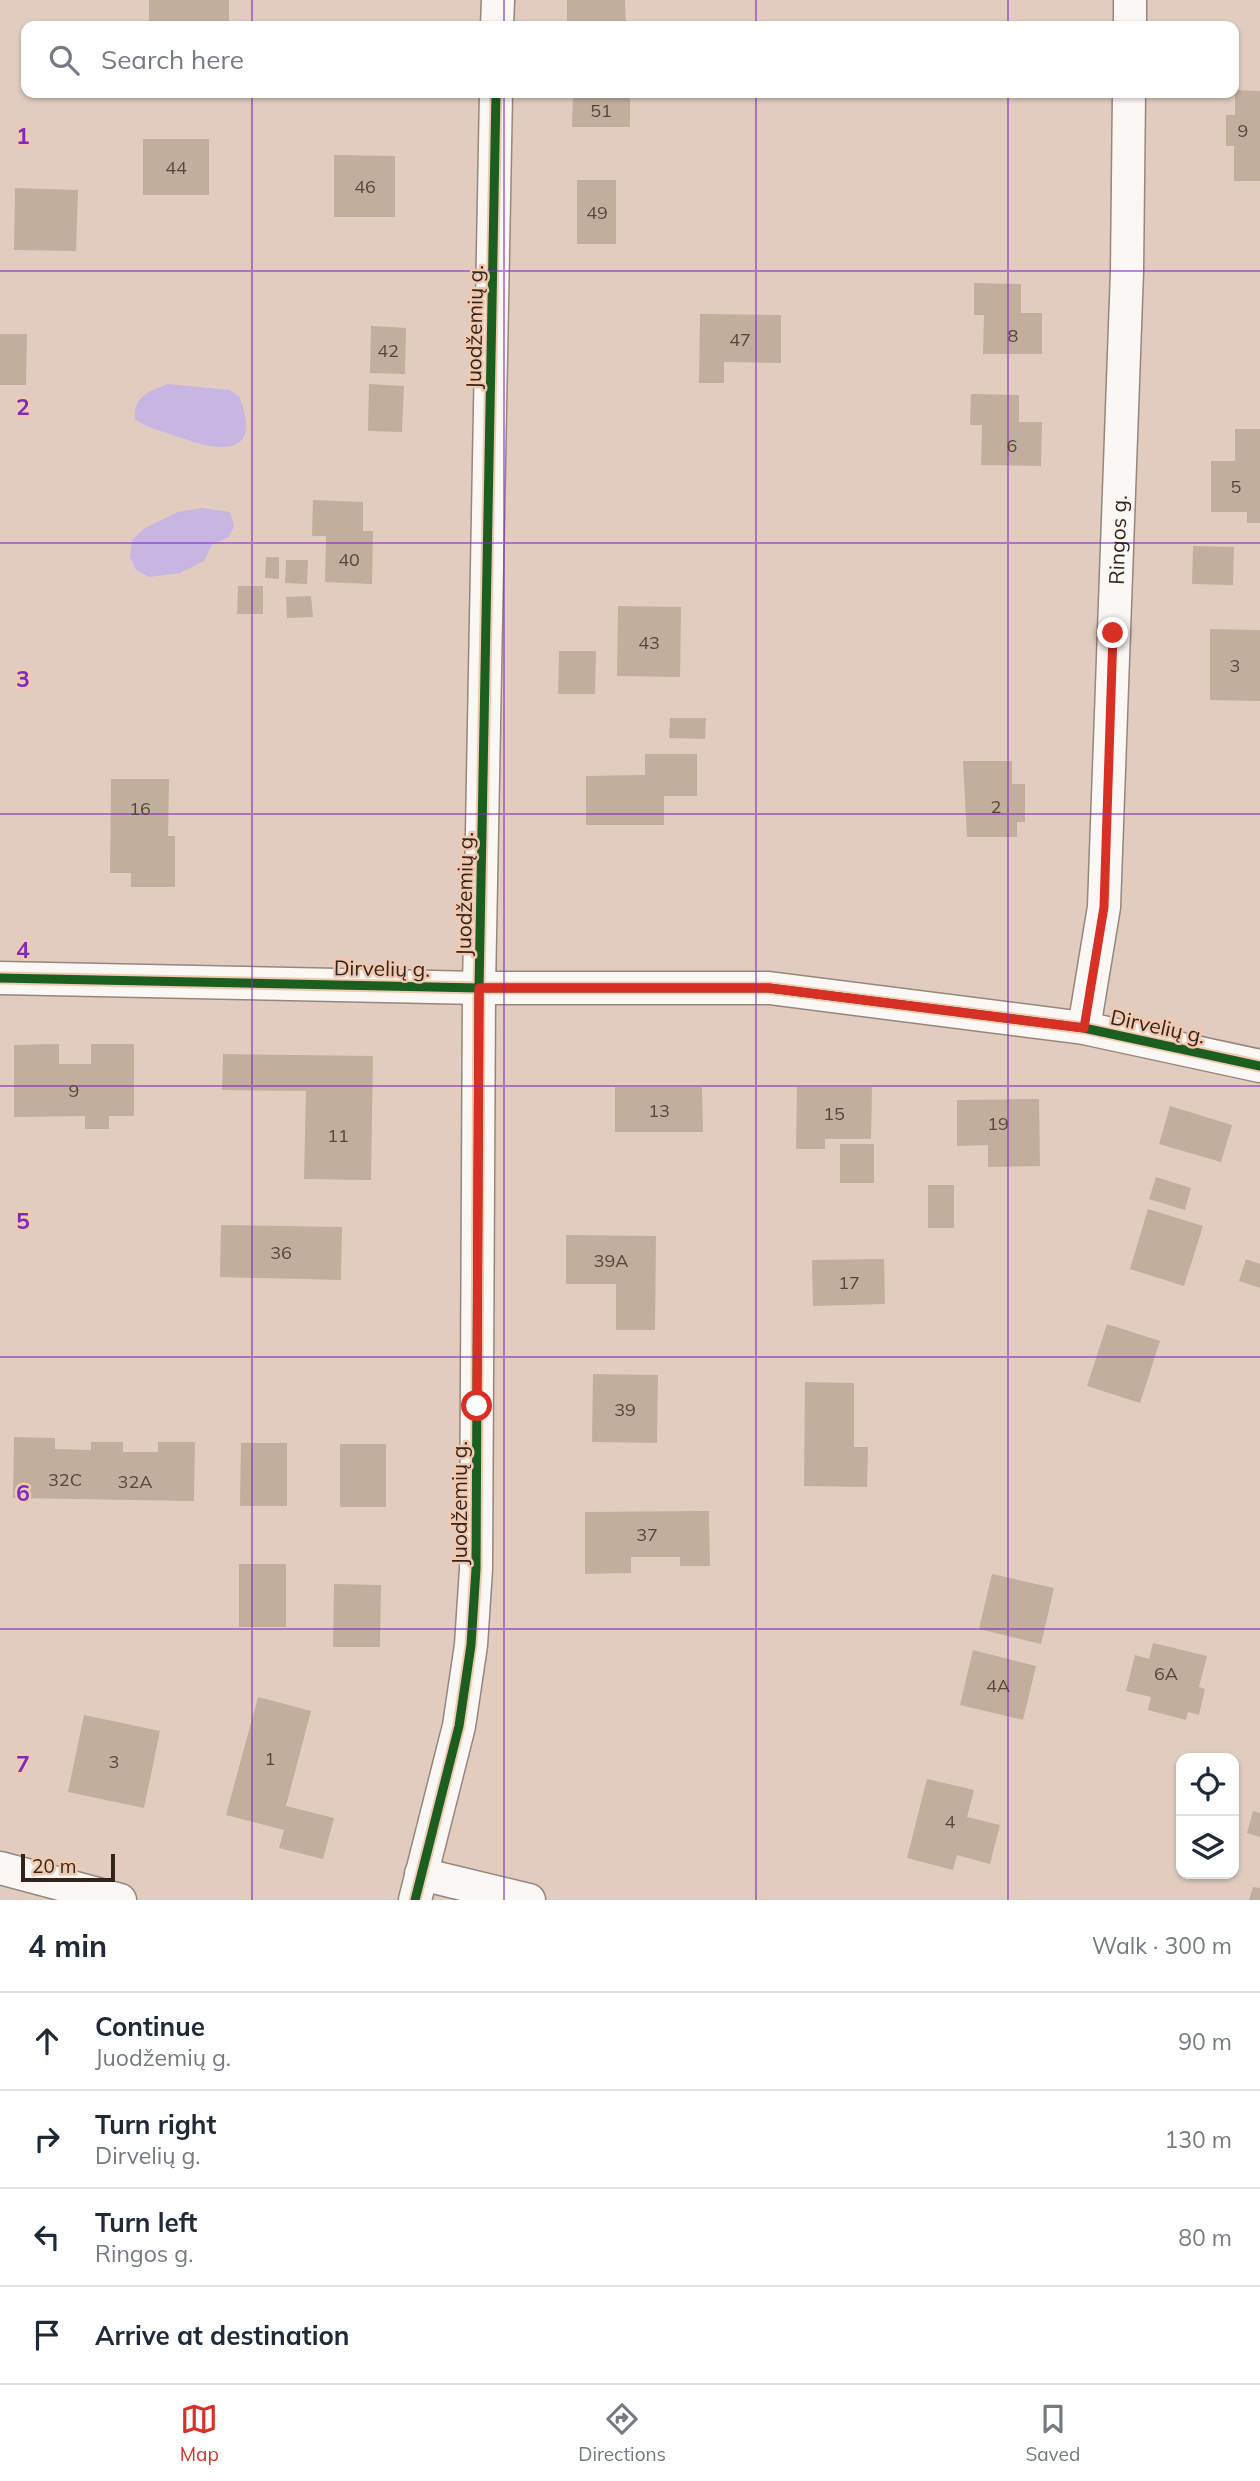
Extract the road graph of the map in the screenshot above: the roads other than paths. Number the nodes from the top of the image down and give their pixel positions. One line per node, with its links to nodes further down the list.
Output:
1 (498, 0): 3 (street)
2 (1130, 0): 4 (street)
3 (497, 21)
4 (1130, 21)
5 (496, 98): 8 (street, Juodžemių g.)
6 (1129, 98): 9 (street, Ringos g.)
7 (0, 978): 8 (street, Dirvelių g.)
8 (479, 988): 9 (street, Dirvelių g.); 12 (street, Juodžemių g.)
9 (1084, 1028): 10 (street, Dirvelių g.)
10 (1260, 1066)
11 (0, 1868): 13 (street)
12 (418, 1887): 14 (street)
13 (120, 1900)
14 (529, 1900)

